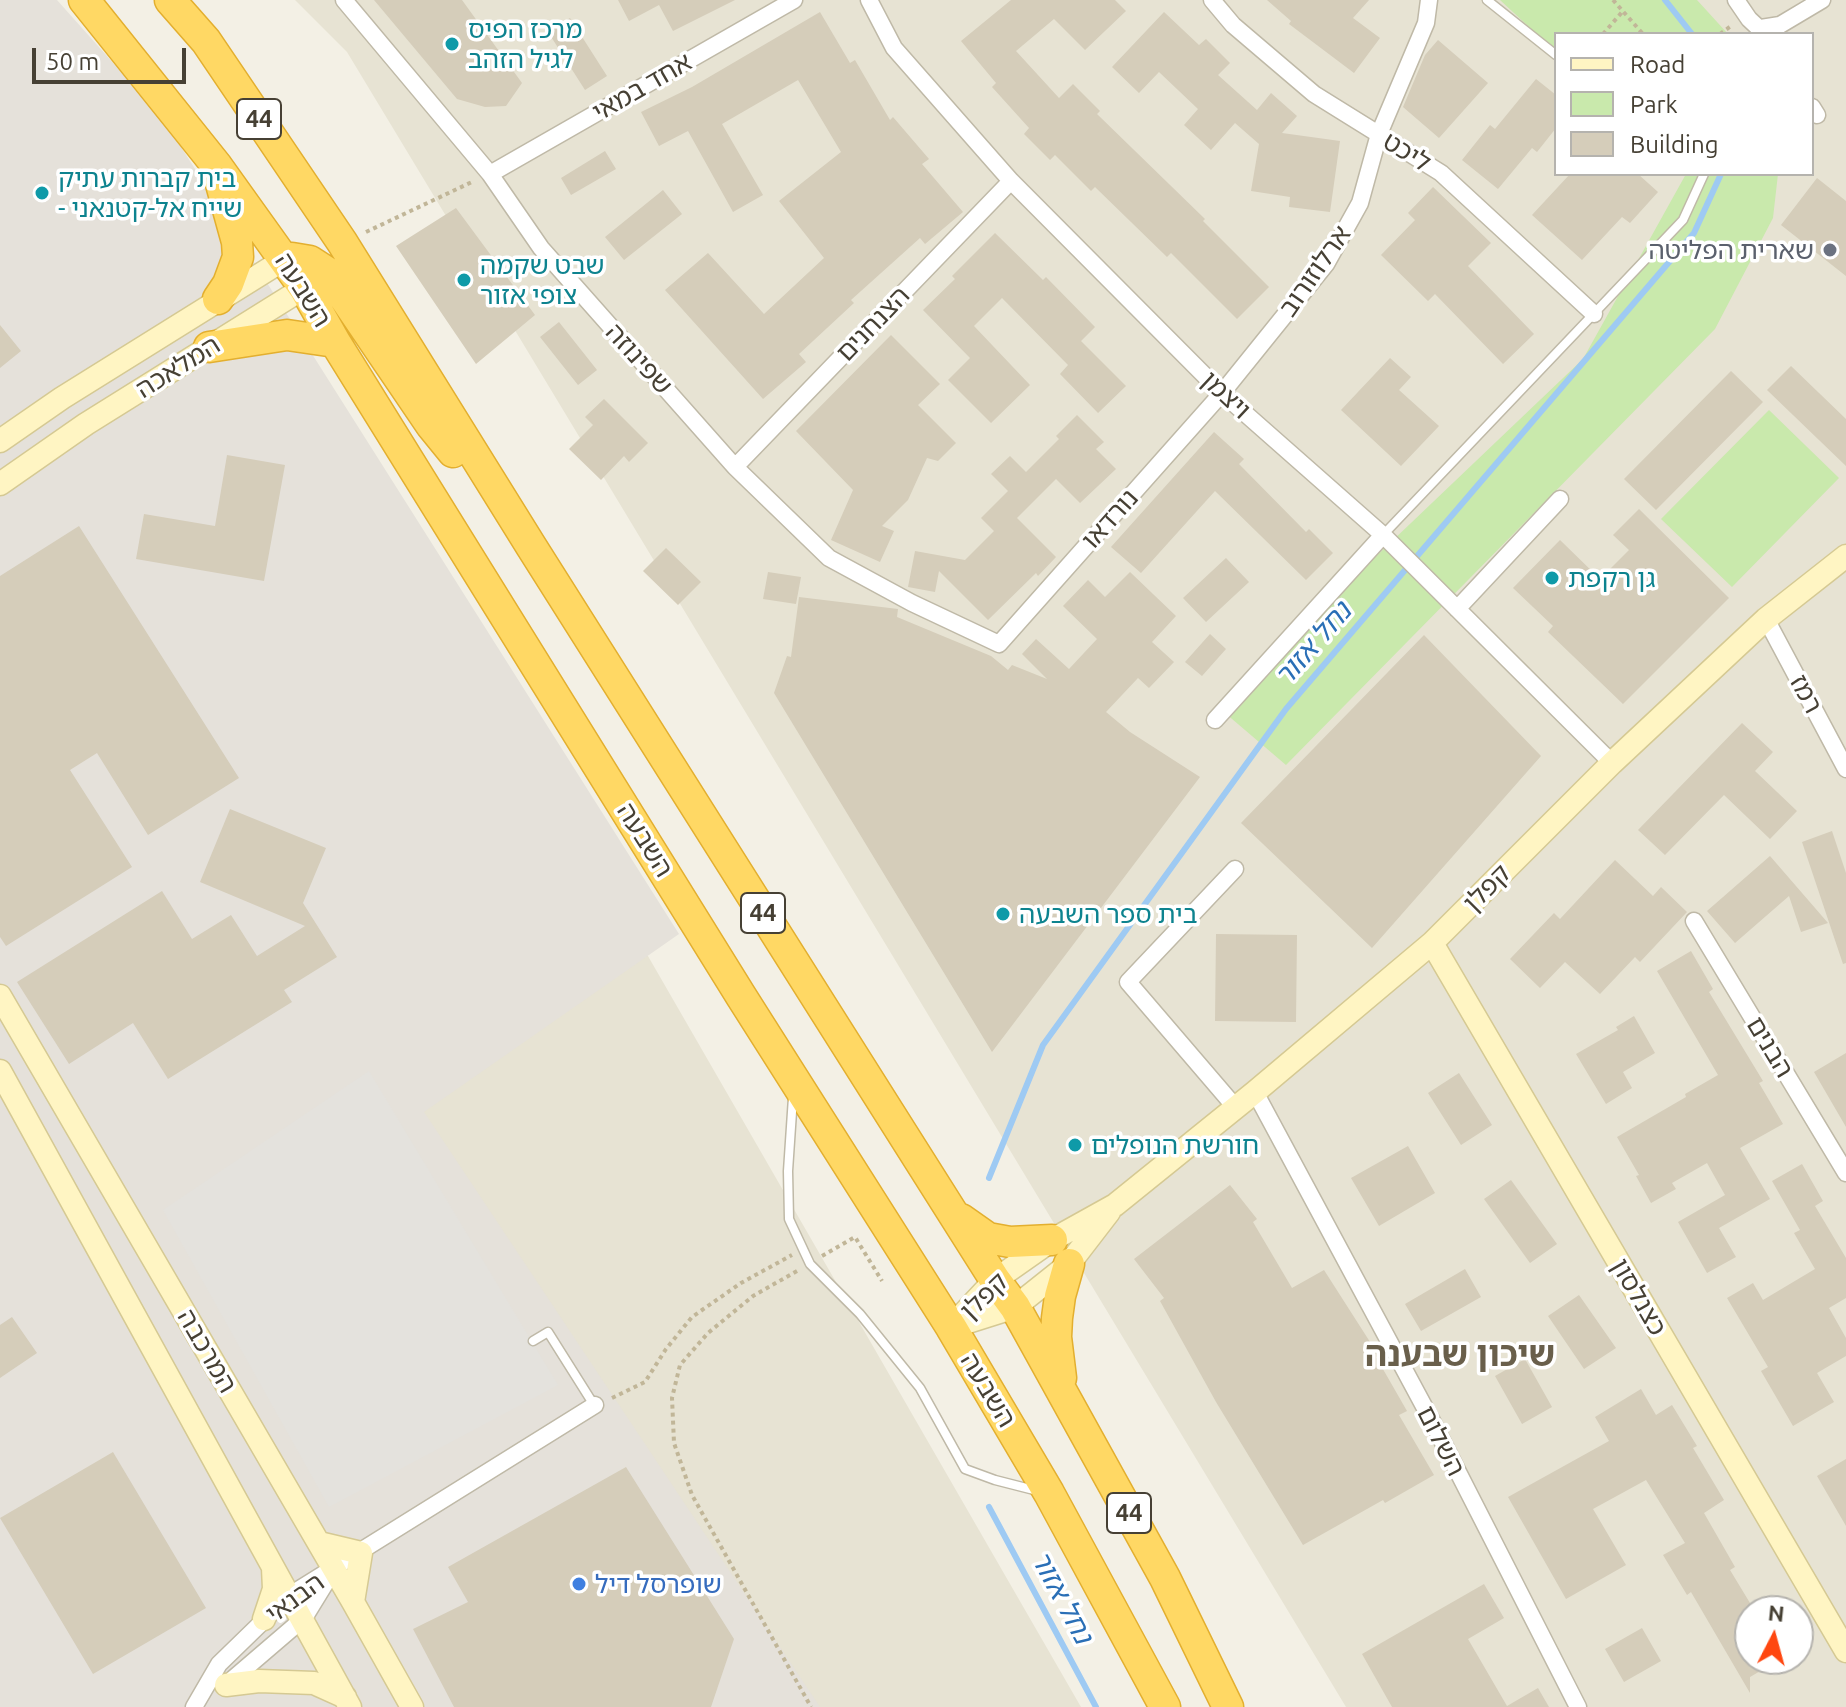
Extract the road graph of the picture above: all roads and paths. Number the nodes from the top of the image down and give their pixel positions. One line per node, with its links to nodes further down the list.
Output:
1 (84, 0): 20 (highway, השבעה / 44)
2 (170, 0): 24 (highway, 44)
3 (344, 0): 21 (street, שפינוזה)
4 (794, 0): 21 (street, אחד במאי)
5 (869, 0): 23 (street, ויצמן)
6 (1212, 0): 19 (street, ליכט)
7 (1429, 0): 19 (street, ארלוזורוב)
8 (1487, 0): 18 (lane)
9 (1613, 0): 12 (path)
10 (1736, 0): 14 (street)
11 (1822, 0): 14 (street)
12 (1623, 11): 15 (path); 16 (path)
13 (1730, 27): 17 (path)
14 (1763, 31)
15 (1605, 32)
16 (1641, 32)
17 (1723, 32)
18 (1554, 53)
19 (1379, 134): 28 (street, ליכט); 31 (street, ארלוזורוב)
20 (217, 166): 25 (highway, השבעה / 44); 27 (highway)
21 (490, 174): 24 (path); 33 (street, שפינוזה)
22 (1703, 176): 28 (lane)
23 (1011, 181): 31 (street, ויצמן); 33 (street, הצנחנים)
24 (352, 238): 26 (street); 37 (highway, 44)
25 (285, 259): 26 (highway, השבעה / 44); 27 (street, המלאכה)
26 (316, 281): 29 (highway, השבעה / 44); 30 (street, המלאכה); 37 (highway)
27 (218, 299): 32 (street, המלאכה)
28 (1594, 314): 36 (lane)
29 (335, 342): 30 (highway); 50 (highway, השבעה / 44)
30 (209, 347): 34 (street, המלאכה)
31 (1222, 393): 36 (street, ויצמן); 41 (street, נורדאו)
32 (0, 441)
33 (735, 467): 41 (street, שפינוזה)
34 (0, 484)
35 (1560, 499): 39 (street)
36 (1389, 541): 39 (street, ויצמן); 42 (street)
37 (531, 546): 54 (highway, 44)
38 (1846, 556): 40 (street, קפלן)
39 (1457, 609): 43 (street, ויצמן)
40 (1766, 619): 43 (street, קפלן); 44 (street, רמז)
41 (999, 644)
42 (1215, 720)
43 (1612, 763): 47 (street, קפלן)
44 (1846, 769)
45 (1235, 869): 52 (street)
46 (1694, 921): 53 (street, הבנים)
47 (1432, 943): 51 (street, קפלן); 74 (street, כצנלסון)
48 (0, 996): 66 (street, המרכבה)
49 (0, 1071): 68 (street, המרכבה)
50 (792, 1076): 55 (lane); 61 (highway, השבעה / 44)
51 (1255, 1092): 52 (street, קפלן); 82 (street, השלום)
52 (1236, 1108): 56 (street, קפלן)
53 (1846, 1173)
54 (950, 1209): 56 (highway); 58 (highway, 44)
55 (804, 1250): 57 (lane); 64 (path)
56 (1061, 1252): 58 (street, קפלן); 60 (street, קפלן); 63 (highway)
57 (810, 1264): 59 (path); 65 (lane); 79 (path)
58 (995, 1280): 60 (highway, 44); 61 (street, קפלן)
59 (882, 1281)
60 (1015, 1307): 61 (street, קפלן); 63 (highway, 44)
61 (951, 1327): 65 (highway, השבעה / 44)
62 (533, 1341): 64 (lane)
63 (1064, 1396): 81 (highway, 44)
64 (595, 1405): 67 (street)
65 (1049, 1493): 80 (highway, השבעה / 44)
66 (319, 1543): 67 (street); 69 (street, המרכבה)
67 (361, 1553): 69 (street); 71 (street)
68 (273, 1568): 70 (street, המרכבה); 73 (street)
69 (334, 1569): 70 (street, הבנאי); 71 (street, המרכבה); 72 (street, הבנאי)
70 (290, 1595): 72 (street, המרכבה); 73 (street, הבנאי)
71 (353, 1602): 78 (street, המרכבה)
72 (304, 1618): 75 (street, הבנאי); 76 (street, המרכבה)
73 (264, 1619): 77 (street, הבנאי)
74 (1846, 1651)
75 (226, 1685): 76 (street); 77 (street, הבנאי)
76 (348, 1702)
77 (197, 1703)
78 (412, 1707)
79 (811, 1707)
80 (1165, 1707)
81 (1230, 1707)
82 (1578, 1707)

